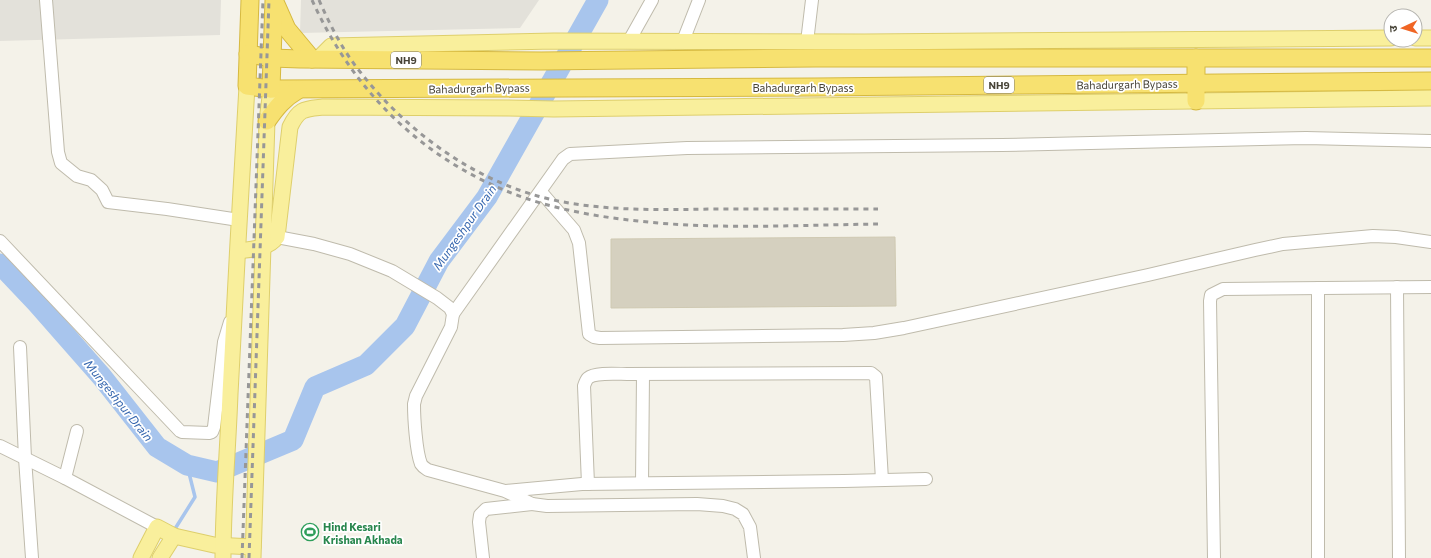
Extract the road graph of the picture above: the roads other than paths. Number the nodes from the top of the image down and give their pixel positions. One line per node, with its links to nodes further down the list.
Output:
1 (46, 0): 26 (street)
2 (274, 0): 12 (highway); 15 (highway)
3 (652, 0): 8 (street)
4 (699, 0): 9 (street)
5 (812, 0): 10 (street)
6 (250, 7): 11 (highway)
7 (1383, 38): 10 (main road)
8 (629, 41): 9 (main road); 15 (main road)
9 (683, 41): 10 (main road)
10 (807, 42)
11 (248, 54): 12 (highway); 18 (highway)
12 (272, 58): 15 (highway, NH9); 19 (highway)
13 (1196, 58): 14 (highway, NH9); 15 (highway, NH9); 17 (highway)
14 (1431, 58)
15 (315, 59)
16 (1431, 82): 17 (highway, Bahadurgarh Bypass / NH9)
17 (1196, 83): 20 (highway, Bahadurgarh Bypass / NH9); 22 (highway)
18 (247, 86): 19 (highway, Bahadurgarh Bypass / NH9); 26 (main road)
19 (271, 89): 20 (highway, Bahadurgarh Bypass / NH9); 23 (main road)
20 (298, 90): 23 (highway)
21 (1431, 98): 22 (main road)
22 (1196, 101): 27 (main road)
23 (267, 121): 30 (main road)
24 (1431, 141): 25 (street)
25 (541, 192): 29 (street); 36 (street)
26 (239, 220): 31 (main road)
27 (277, 237): 30 (main road); 36 (street)
28 (0, 241): 35 (street)
29 (1431, 242)
30 (263, 247): 31 (main road); 51 (main road)
31 (239, 251): 35 (main road)
32 (1397, 287): 33 (street); 34 (street); 59 (street)
33 (1318, 288): 57 (street); 58 (street)
34 (1431, 288)
35 (234, 309): 50 (main road)
36 (453, 314): 47 (street)
37 (20, 347): 41 (street)
38 (643, 374): 44 (street); 45 (street); 46 (street)
39 (77, 431): 42 (street)
40 (0, 446): 41 (street)
41 (25, 458): 42 (street); 52 (street)
42 (65, 478): 49 (street)
43 (926, 479): 44 (street)
44 (882, 480): 45 (street)
45 (642, 483): 46 (street)
46 (588, 484): 47 (street)
47 (505, 491): 48 (street)
48 (532, 504): 55 (street); 56 (street)
49 (165, 531): 50 (main road); 53 (main road); 54 (main road)
50 (223, 547): 51 (main road)
51 (253, 549)
52 (32, 558)
53 (141, 558)
54 (160, 558)
55 (483, 558)
56 (754, 558)
57 (1214, 558)
58 (1318, 558)
59 (1399, 558)

